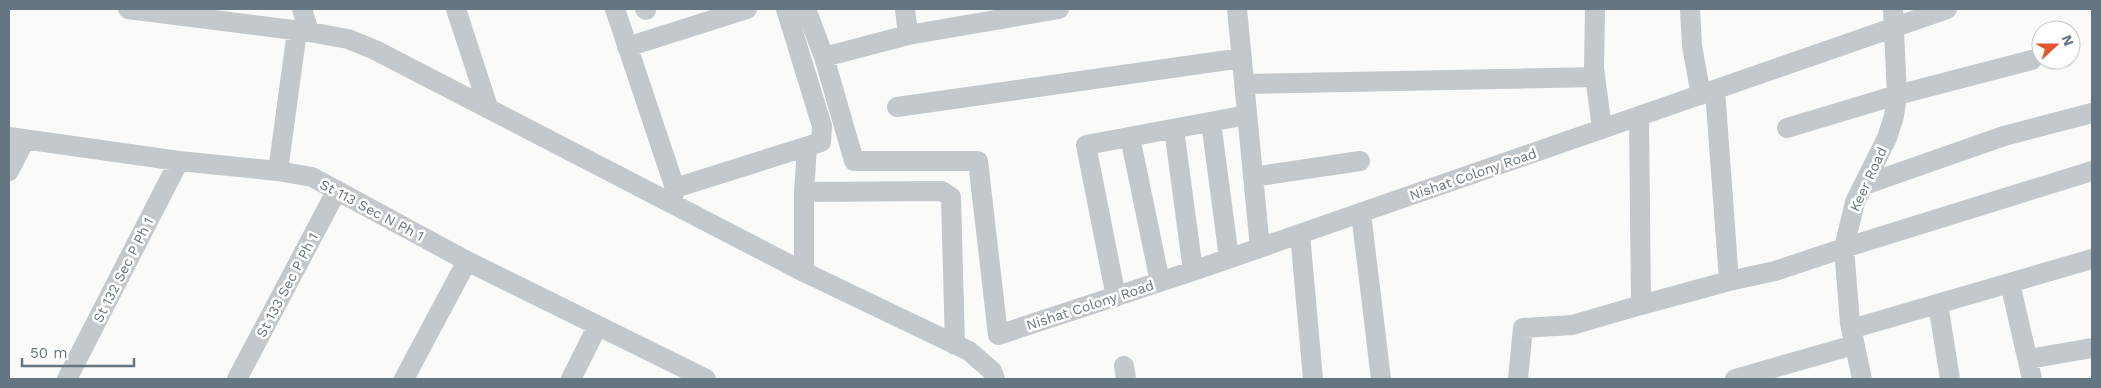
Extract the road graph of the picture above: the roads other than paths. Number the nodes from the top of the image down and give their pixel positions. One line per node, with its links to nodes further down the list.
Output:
1 (128, 9): 16 (street)
2 (302, 9): 16 (street)
3 (456, 9): 26 (street)
4 (614, 9): 18 (street)
5 (747, 9): 18 (street)
6 (786, 9): 37 (street)
7 (806, 9): 19 (street)
8 (905, 9): 17 (street)
9 (1054, 9): 14 (street)
10 (1237, 9): 20 (street)
11 (1595, 9): 22 (street)
12 (1690, 9): 24 (street)
13 (1947, 9): 15 (street, Nishat Colony Road)
14 (1006, 13): 17 (street)
15 (1893, 18): 24 (street, Nishat Colony Road); 25 (street, Keer Road)
16 (303, 31): 26 (street); 41 (street)
17 (908, 35): 19 (street)
18 (627, 47): 47 (street)
19 (824, 57): 60 (street, Nishat Colony Road)
20 (1242, 58): 23 (street); 27 (street)
21 (2031, 60): 25 (street)
22 (1595, 77): 23 (street); 34 (street)
23 (1244, 84): 29 (street)
24 (1708, 93): 30 (street, Nishat Colony Road); 57 (street)
25 (1897, 96): 32 (street); 44 (street, Keer Road)
26 (488, 107): 47 (street)
27 (897, 107)
28 (2092, 113): 44 (street)
29 (1247, 115): 31 (street); 43 (street)
30 (1639, 116): 34 (street, Nishat Colony Road); 62 (street)
31 (1211, 122): 33 (street); 52 (street)
32 (1787, 128)
33 (1174, 129): 35 (street); 55 (street)
34 (1602, 129): 48 (street, Nishat Colony Road)
35 (1130, 136): 58 (street); 60 (street)
36 (17, 138): 38 (street, St 113 Sec N Ph 1); 40 (street)
37 (807, 147): 46 (street); 47 (street)
38 (179, 161): 41 (street, St 113 Sec N Ph 1); 68 (street, St 132 Sec P Ph 1)
39 (1360, 161): 43 (street)
40 (9, 171)
41 (278, 171): 45 (street, St 113 Sec N Ph 1)
42 (2092, 171): 51 (street)
43 (1253, 177): 50 (street)
44 (1864, 185): 51 (street, Keer Road)
45 (337, 190): 54 (street, St 113 Sec N Ph 1); 69 (street, St 133 Sec P Ph 1)
46 (804, 192): 56 (street); 65 (street)
47 (673, 196): 56 (street)
48 (1361, 212): 49 (street, Nishat Colony Road); 75 (street)
49 (1300, 234): 50 (street, Nishat Colony Road); 74 (street)
50 (1260, 248): 52 (street, Nishat Colony Road)
51 (1844, 248): 57 (street); 64 (street, Keer Road)
52 (1230, 258): 55 (street, Nishat Colony Road)
53 (2092, 259): 59 (street)
54 (467, 261): 63 (street, St 113 Sec N Ph 1); 70 (street)
55 (1193, 271): 58 (street, Nishat Colony Road)
56 (804, 272): 65 (street)
57 (1729, 281): 62 (street)
58 (1160, 282): 60 (street, Nishat Colony Road)
59 (2010, 283): 61 (street); 67 (street)
60 (1116, 297)
61 (1938, 304): 64 (street); 79 (street)
62 (1642, 305): 76 (street)
63 (597, 327): 71 (street); 72 (street, St 113 Sec N Ph 1)
64 (1853, 337): 77 (street); 78 (street, Keer Road)
65 (962, 348): 73 (street)
66 (2092, 348): 67 (street)
67 (2028, 359): 80 (street)
68 (67, 379)
69 (237, 379)
70 (404, 379)
71 (571, 379)
72 (706, 379)
73 (995, 379)
74 (1313, 379)
75 (1381, 379)
76 (1518, 379)
77 (1735, 379)
78 (1862, 379)
79 (1950, 379)
80 (2032, 379)

